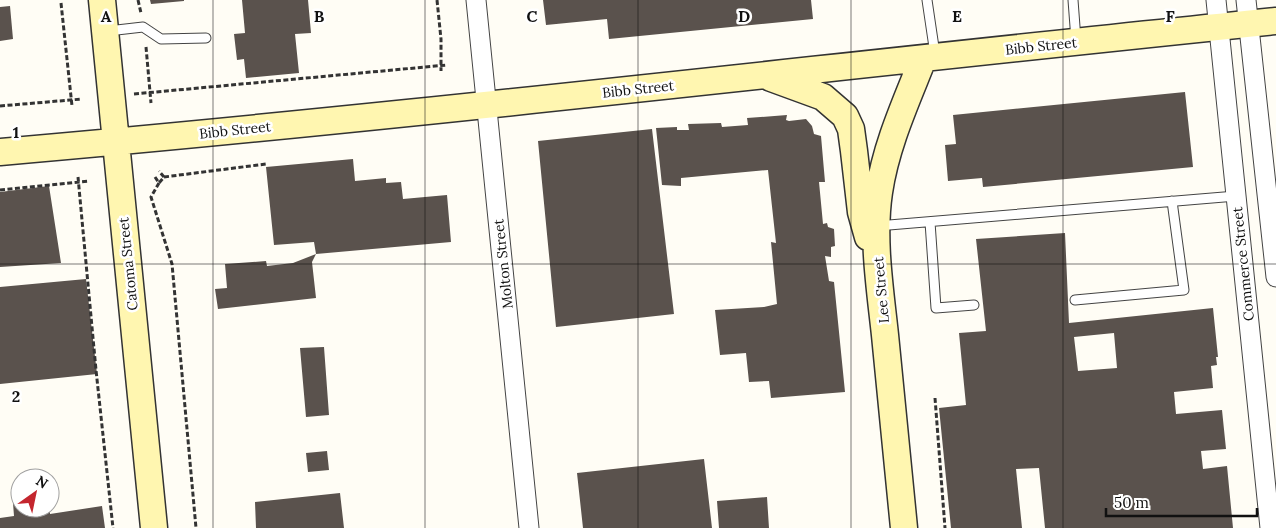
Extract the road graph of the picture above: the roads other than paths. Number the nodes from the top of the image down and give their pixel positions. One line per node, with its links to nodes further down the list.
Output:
1 (102, 0): 9 (main road, Catoma Street)
2 (476, 0): 14 (street, Molton Street)
3 (927, 0): 12 (lane)
4 (1073, 0): 11 (lane)
5 (1216, 0): 8 (street, Commerce Street)
6 (1248, 12): 7 (main road, Bibb Street); 8 (main road, Bibb Street); 21 (street)
7 (1276, 21)
8 (1218, 27): 11 (main road, Bibb Street); 17 (street, Commerce Street)
9 (105, 31): 10 (lane); 15 (main road, Catoma Street)
10 (206, 38)
11 (1076, 42): 12 (main road, Bibb Street)
12 (929, 58): 13 (main road, Bibb Street); 20 (main road, Lee Street)
13 (766, 76): 14 (main road, Bibb Street); 20 (main road)
14 (487, 105): 15 (main road, Bibb Street); 25 (street, Molton Street)
15 (116, 142): 16 (main road, Bibb Street); 24 (main road, Catoma Street)
16 (0, 152)
17 (1236, 196): 18 (lane); 27 (street, Commerce Street)
18 (1172, 201): 19 (lane); 22 (lane)
19 (930, 222): 20 (lane); 23 (lane)
20 (871, 226): 26 (main road, Lee Street)
21 (1276, 278)
22 (1075, 300)
23 (974, 305)
24 (154, 528)
25 (529, 528)
26 (904, 528)
27 (1270, 528)

